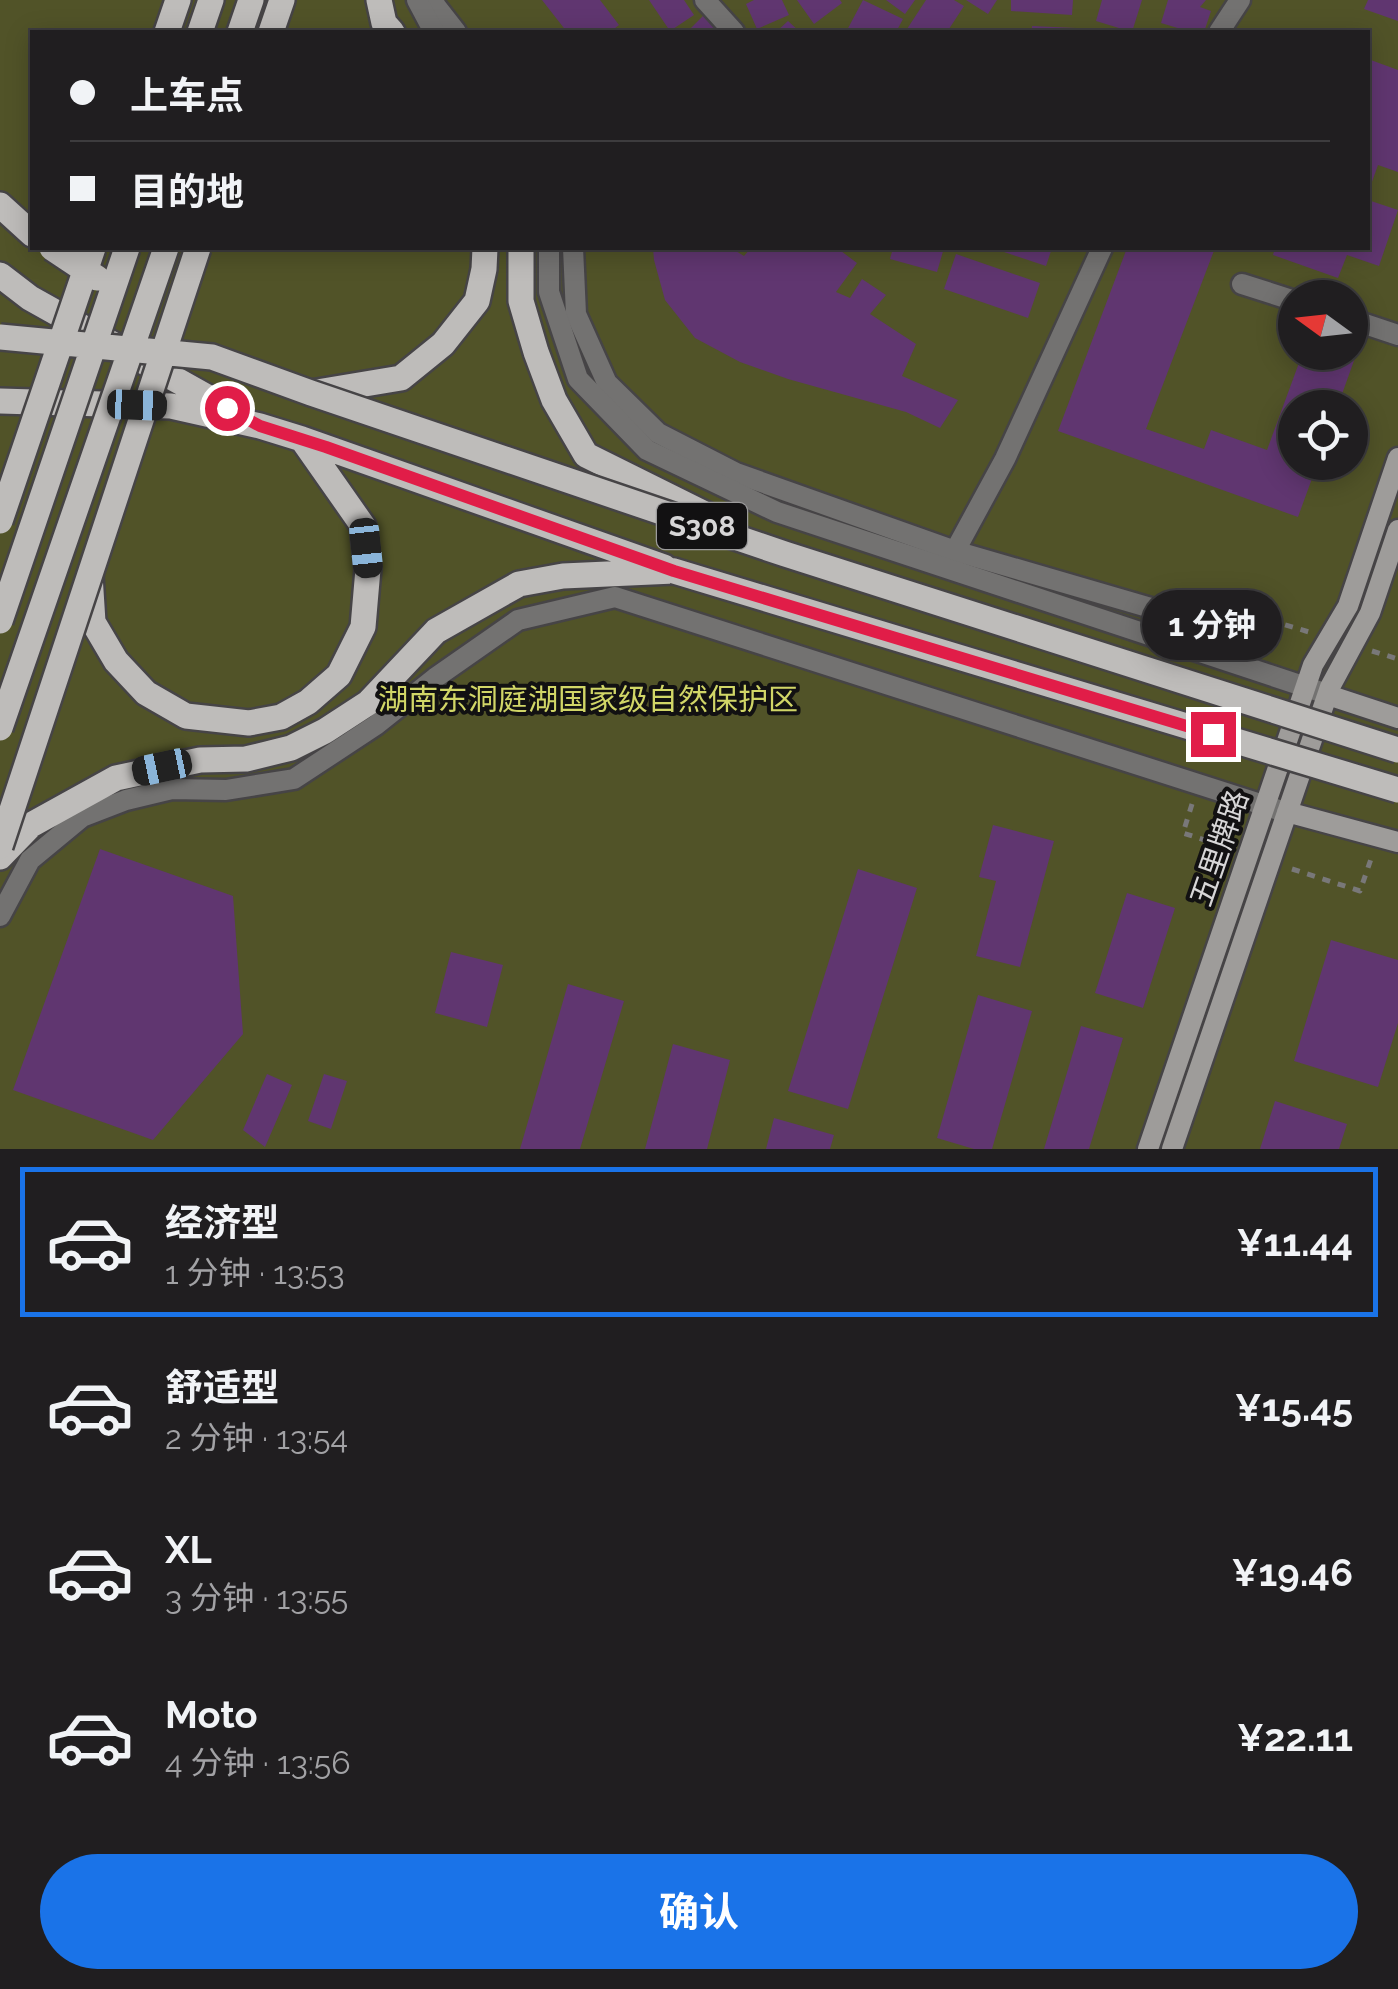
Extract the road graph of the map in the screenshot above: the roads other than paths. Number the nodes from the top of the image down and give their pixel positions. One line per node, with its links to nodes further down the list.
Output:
1 (157, 0): 10 (main road)
2 (210, 0): 11 (main road)
3 (251, 0): 12 (main road)
4 (282, 0): 13 (main road)
5 (379, 0): 14 (main road)
6 (417, 0): 15 (street)
7 (434, 0): 16 (street)
8 (705, 0): 17 (street)
9 (1240, 0): 18 (street)
10 (171, 18)
11 (201, 30)
12 (241, 30)
13 (272, 30)
14 (390, 30)
15 (433, 30)
16 (454, 30)
17 (732, 30)
18 (1220, 30)
19 (0, 205): 20 (main road)
20 (30, 232)
21 (55, 250): 37 (main road, bridge)
22 (92, 250): 43 (main road, bridge)
23 (126, 250): 49 (main road, bridge)
24 (165, 250): 54 (main road, bridge)
25 (197, 250): 48 (main road, bridge)
26 (485, 250): 38 (main road)
27 (522, 250): 45 (main road, bridge)
28 (549, 250): 46 (street)
29 (573, 250): 46 (street)
30 (1101, 250): 46 (street)
31 (0, 274): 40 (main road)
32 (1242, 284): 33 (street)
33 (1278, 296)
34 (1368, 325): 35 (street)
35 (1398, 335)
36 (0, 336): 37 (main road, S308, bridge)
37 (212, 357): 38 (main road, S308, bridge)
38 (311, 393): 45 (main road, S308, bridge)
39 (0, 401): 40 (main road, S308)
40 (260, 426): 41 (main road, S308)
41 (302, 439): 47 (main road, S308); 48 (main road)
42 (1398, 458): 51 (main road, 五里牌路)
43 (0, 521)
44 (1398, 530): 52 (main road, 五里牌路)
45 (785, 554): 55 (main road, S308, bridge)
46 (950, 560): 50 (street); 51 (street)
47 (674, 571): 56 (main road, S308, bridge); 61 (main road)
48 (90, 575): 60 (main road, bridge)
49 (0, 621)
50 (1206, 624)
51 (1305, 686): 52 (street); 57 (main road, 五里牌路)
52 (1329, 691): 53 (main road); 58 (main road, 五里牌路)
53 (1398, 718)
54 (0, 728)
55 (1398, 750)
56 (1398, 790)
57 (1265, 807): 58 (street); 62 (street); 63 (main road, 五里牌路)
58 (1287, 812): 59 (main road); 64 (main road, 五里牌路)
59 (1388, 840)
60 (0, 846)
61 (0, 857)
62 (0, 916)
63 (1148, 1149)
64 (1172, 1149)

